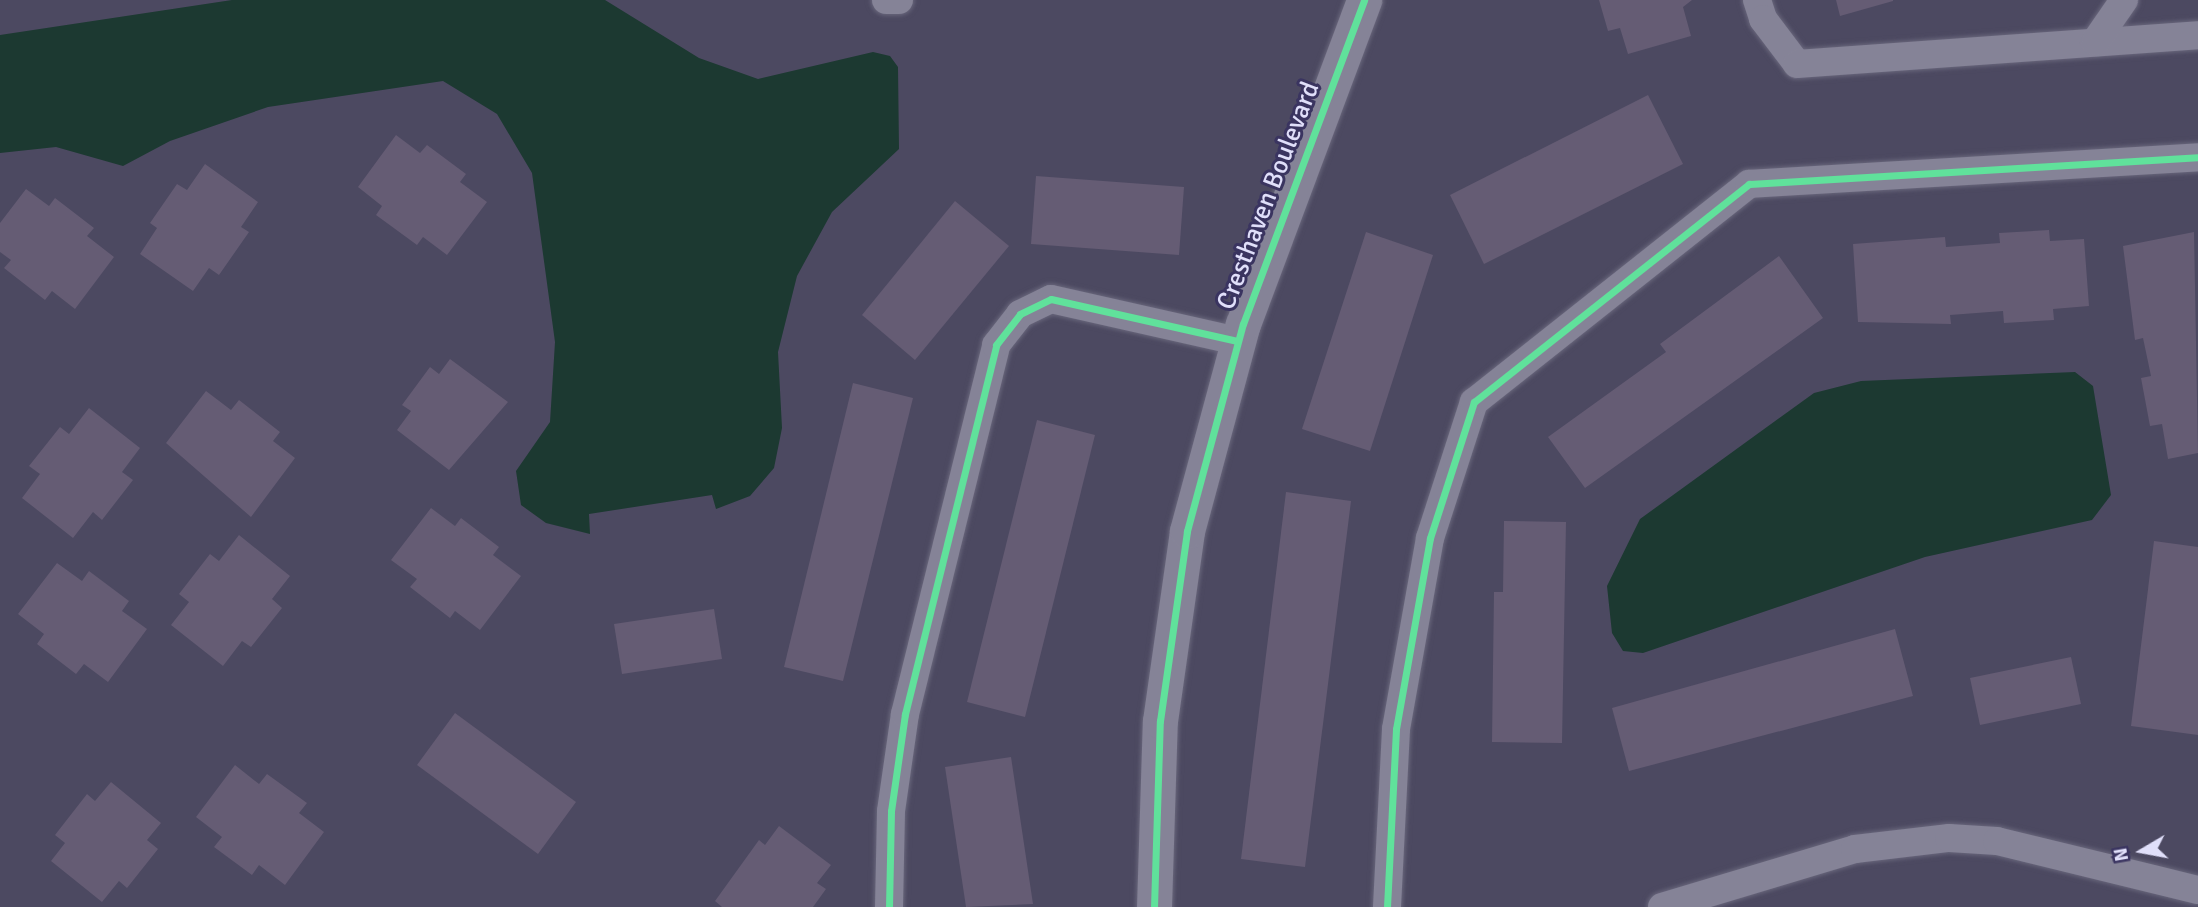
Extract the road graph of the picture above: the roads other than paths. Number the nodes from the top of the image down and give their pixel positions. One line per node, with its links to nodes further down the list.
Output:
1 (886, 0): 2 (street)
2 (899, 0)
3 (1364, 0): 9 (street, Cresthaven Boulevard)
4 (1757, 0): 7 (street)
5 (2124, 0): 7 (street)
6 (2198, 35): 7 (street)
7 (2095, 42)
8 (2198, 157): 13 (street)
9 (1237, 341): 11 (street); 12 (street, Cresthaven Boulevard)
10 (2198, 890): 14 (street)
11 (889, 907)
12 (1154, 907)
13 (1387, 907)
14 (1662, 907)

